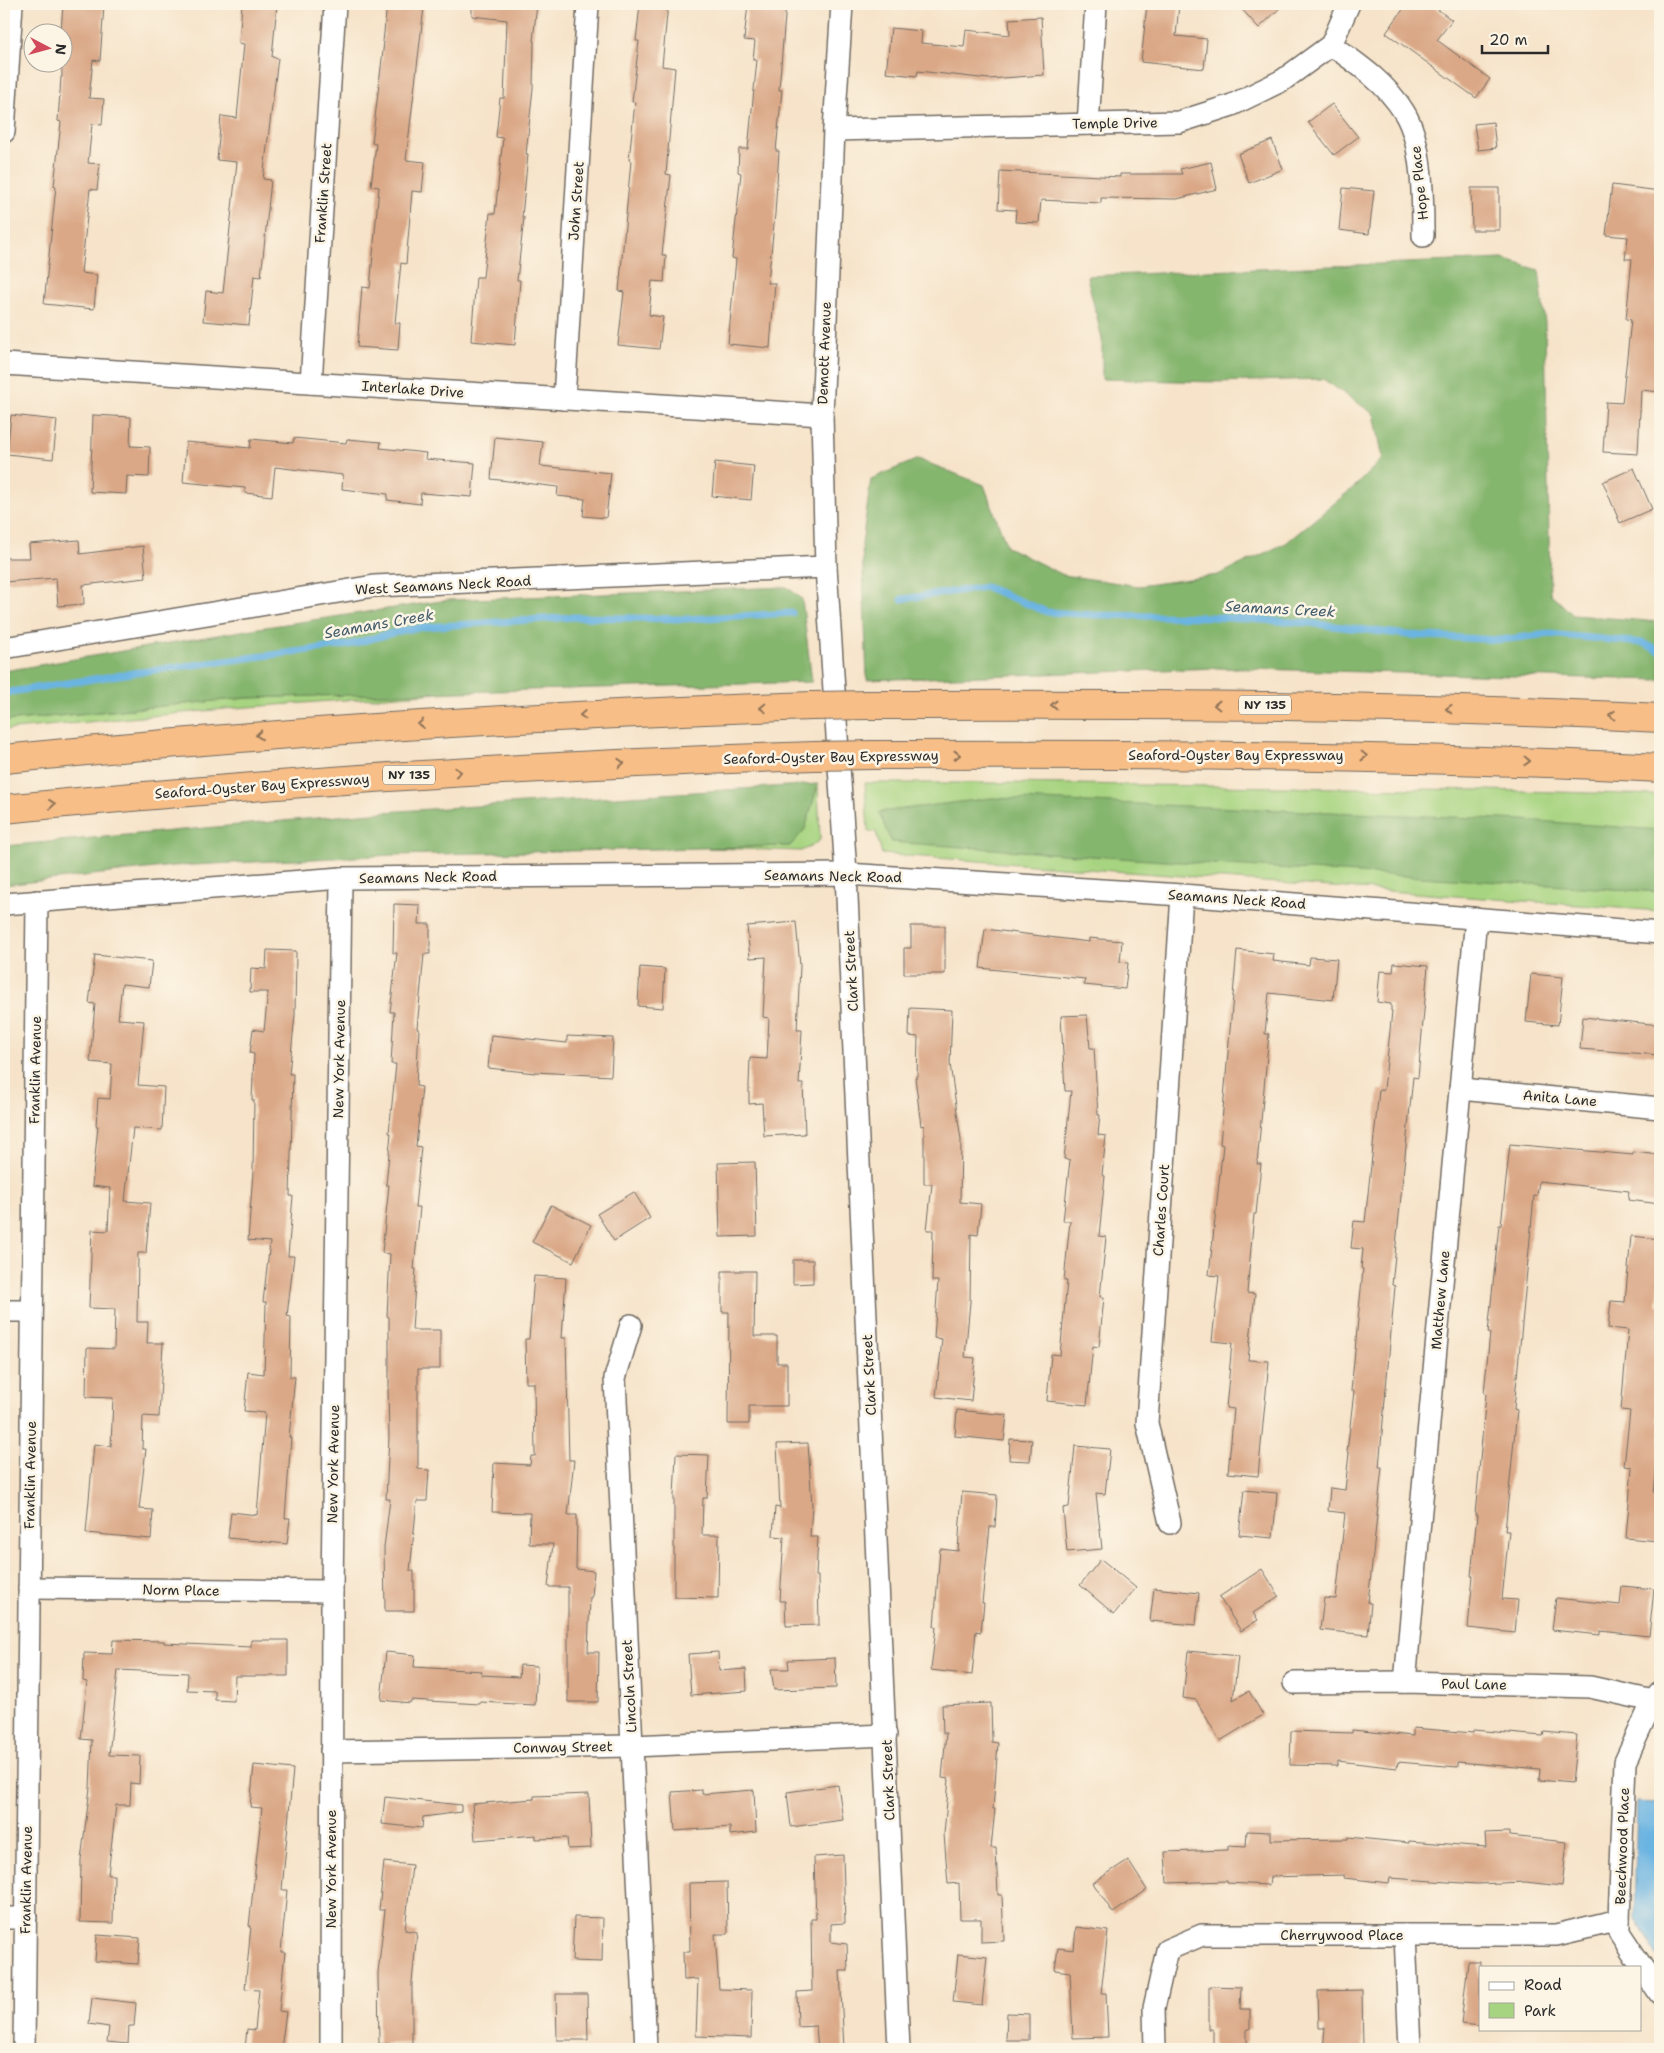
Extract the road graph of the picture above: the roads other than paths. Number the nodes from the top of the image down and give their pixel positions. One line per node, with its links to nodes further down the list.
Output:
1 (12, 4): 10 (street)
2 (335, 4): 13 (street, Franklin Street)
3 (588, 4): 14 (street, John Street)
4 (842, 4): 9 (street, Demott Avenue)
5 (1096, 4): 8 (street)
6 (1349, 4): 7 (street)
7 (1331, 45): 8 (street, Temple Drive); 11 (street, Hope Place)
8 (1088, 124): 9 (street, Temple Drive)
9 (834, 130): 15 (street, Demott Avenue)
10 (4, 132)
11 (1424, 236)
12 (4, 364): 13 (street, Interlake Drive)
13 (311, 383): 14 (street, Interlake Drive)
14 (564, 399): 15 (street, Interlake Drive)
15 (822, 415): 16 (street, Demott Avenue)
16 (826, 567): 17 (street, West Seamans Neck Road); 18 (street, Demott Avenue)
17 (4, 648)
18 (823, 704): 19 (highway, NY 135, one-way to 18, bridge); 20 (highway, NY 135, one-way to 20); 23 (street, Clark Street)
19 (1660, 718)
20 (4, 758)
21 (1660, 768): 22 (highway, Seaford-Oyster Bay Expressway / NY 135, one-way to 21, bridge)
22 (4, 809)
23 (846, 874): 24 (street, Seamans Neck Road); 25 (street, Seamans Neck Road); 41 (street, Clark Street)
24 (341, 878): 26 (street, Seamans Neck Road); 37 (street, New York Avenue)
25 (1182, 895): 28 (street, Seamans Neck Road); 35 (street, Charles Court)
26 (37, 901): 27 (street, Seamans Neck Road); 33 (street, Franklin Avenue)
27 (4, 904)
28 (1476, 918): 29 (street, Seamans Neck Road); 30 (street, Matthew Lane)
29 (1660, 933)
30 (1460, 1089): 31 (street, Anita Lane); 38 (street, Matthew Lane)
31 (1660, 1108)
32 (4, 1311): 33 (street)
33 (32, 1311): 36 (street, Franklin Avenue)
34 (631, 1325): 42 (street, Lincoln Street)
35 (1170, 1523)
36 (29, 1588): 37 (street, Norm Place); 45 (street, Franklin Avenue)
37 (332, 1591): 43 (street, New York Avenue)
38 (1405, 1682): 39 (street, Paul Lane); 40 (street, Paul Lane)
39 (1294, 1684)
40 (1657, 1697): 46 (street, Beechwood Place)
41 (886, 1735): 42 (street, Conway Street); 54 (street, Clark Street)
42 (632, 1746): 43 (street, Conway Street); 53 (street, Lincoln Street)
43 (330, 1751): 52 (street, New York Avenue)
44 (4, 1918): 45 (street)
45 (26, 1918): 51 (street, Franklin Avenue)
46 (1618, 1920): 47 (street, Cherrywood Place); 48 (street, Beechwood Place)
47 (1405, 1935): 55 (street, Cherrywood Place); 56 (street)
48 (1642, 1966)
49 (1642, 1966): 50 (street, Beechwood Place)
50 (1660, 1994)
51 (24, 2049)
52 (331, 2049)
53 (646, 2049)
54 (899, 2049)
55 (1155, 2049)
56 (1410, 2049)

